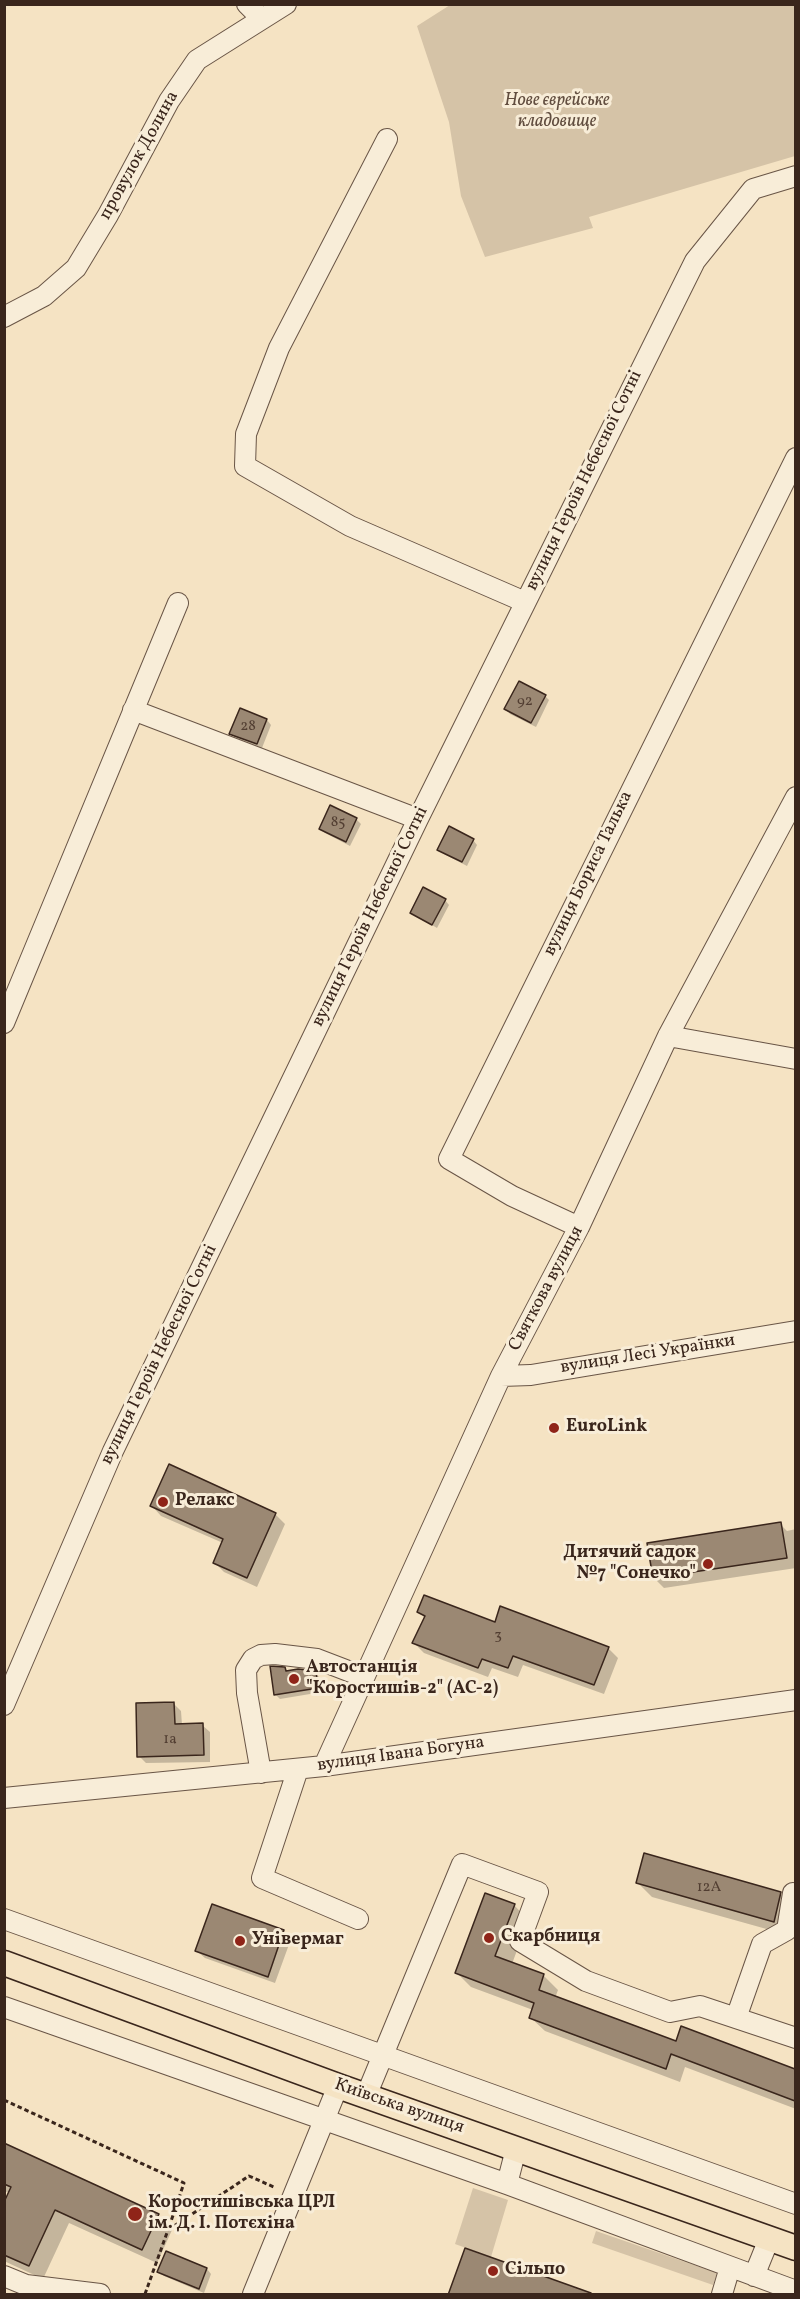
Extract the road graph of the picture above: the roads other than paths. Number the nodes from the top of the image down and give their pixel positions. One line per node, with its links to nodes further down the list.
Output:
1 (247, 4): 3 (street)
2 (286, 4): 3 (street, провулок Долина)
3 (262, 19): 6 (street, провулок Долина)
4 (387, 139): 8 (street)
5 (795, 176): 8 (street, вулиця Героїв Небесної Сотні)
6 (4, 317)
7 (795, 458): 17 (street, вулиця Бориса Талька)
8 (525, 602): 12 (street, вулиця Героїв Небесної Сотні)
9 (178, 603): 10 (street)
10 (134, 710): 12 (street); 14 (street)
11 (795, 796): 13 (street, Святкова вулиця)
12 (418, 819): 22 (street, вулиця Героїв Небесної Сотні)
13 (790, 821): 15 (street, Святкова вулиця)
14 (4, 1023)
15 (668, 1036): 16 (street); 17 (street, Святкова вулиця)
16 (795, 1059)
17 (579, 1227): 19 (street, Святкова вулиця)
18 (795, 1331): 19 (street, вулиця Лесі Українки)
19 (501, 1376): 20 (street, Святкова вулиця)
20 (364, 1677): 23 (street, Святкова вулиця); 25 (street)
21 (795, 1701): 23 (street, вулиця Івана Богуна)
22 (4, 1705)
23 (324, 1767): 24 (street, вулиця Івана Богуна)
24 (298, 1769): 25 (street, вулиця Івана Богуна); 28 (street)
25 (261, 1773): 26 (street, вулиця Івана Богуна)
26 (4, 1798)
27 (793, 1893): 30 (street)
28 (358, 1918)
29 (4, 1919): 35 (street)
30 (791, 1930): 33 (street)
31 (4, 1963): 36 (main road, Київська вулиця)
32 (4, 2007): 38 (street)
33 (736, 2018): 34 (street); 35 (street)
34 (795, 2038)
35 (382, 2055): 37 (street); 41 (street)
36 (339, 2086): 37 (main road, Київська вулиця); 38 (street)
37 (366, 2096): 39 (main road, Київська вулиця)
38 (325, 2120): 40 (street); 49 (street)
39 (516, 2149): 40 (street); 42 (main road, Київська вулиця)
40 (507, 2184): 44 (street)
41 (795, 2204)
42 (769, 2239): 43 (main road, Київська вулиця); 46 (street)
43 (795, 2248)
44 (730, 2267): 46 (street); 50 (street)
45 (4, 2276): 48 (street)
46 (754, 2276): 47 (street)
47 (795, 2291)
48 (100, 2295)
49 (254, 2295)
50 (722, 2295)

